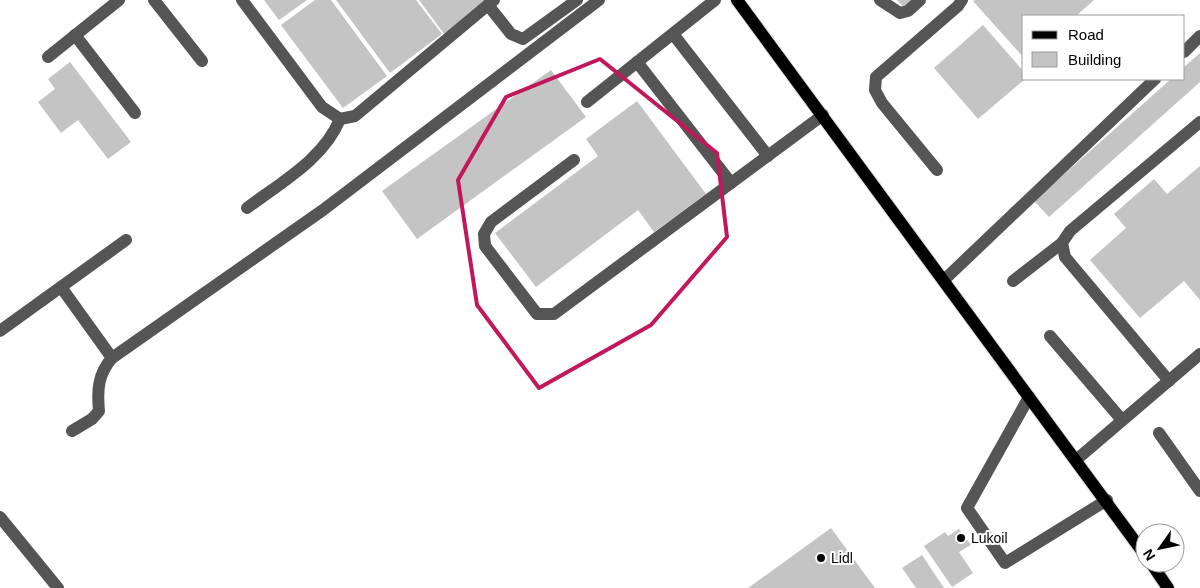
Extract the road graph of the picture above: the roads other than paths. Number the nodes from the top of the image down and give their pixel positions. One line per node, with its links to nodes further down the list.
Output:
1 (120, 0): 14 (street)
2 (154, 0): 18 (street)
3 (242, 0): 24 (street)
4 (577, 0): 12 (street)
5 (599, 0): 39 (street)
6 (715, 0): 13 (street)
7 (737, 0): 23 (main road)
8 (880, 0): 9 (street)
9 (920, 0)
10 (962, 0): 28 (street)
11 (491, 3): 12 (street); 24 (street)
12 (563, 4)
13 (673, 34): 19 (street); 26 (street)
14 (75, 35): 17 (street); 22 (street)
15 (1200, 36): 16 (street)
16 (1185, 51)
17 (48, 57)
18 (202, 61)
19 (636, 62): 21 (street); 29 (street)
20 (1154, 80): 33 (street)
21 (586, 102)
22 (135, 113)
23 (823, 115): 26 (street); 33 (main road)
24 (340, 119): 30 (street)
25 (1200, 122): 32 (street)
26 (768, 156): 29 (street)
27 (574, 160): 29 (street)
28 (936, 170)
29 (731, 183)
30 (247, 208)
31 (126, 240): 35 (street)
32 (1062, 243): 34 (street); 40 (street)
33 (944, 280): 41 (main road)
34 (1013, 281)
35 (61, 287): 36 (street); 39 (street)
36 (0, 331)
37 (1050, 336): 42 (street)
38 (1200, 354): 40 (street)
39 (112, 358): 43 (street)
40 (1169, 382): 42 (street)
41 (1029, 397): 45 (main road); 47 (street)
42 (1122, 420): 45 (street)
43 (72, 431)
44 (1159, 433): 46 (street)
45 (1076, 460): 47 (main road)
46 (1200, 491)
47 (1106, 500): 49 (main road)
48 (0, 517): 51 (street)
49 (1135, 541)
50 (1158, 573): 52 (main road)
51 (58, 588)
52 (1168, 588)

